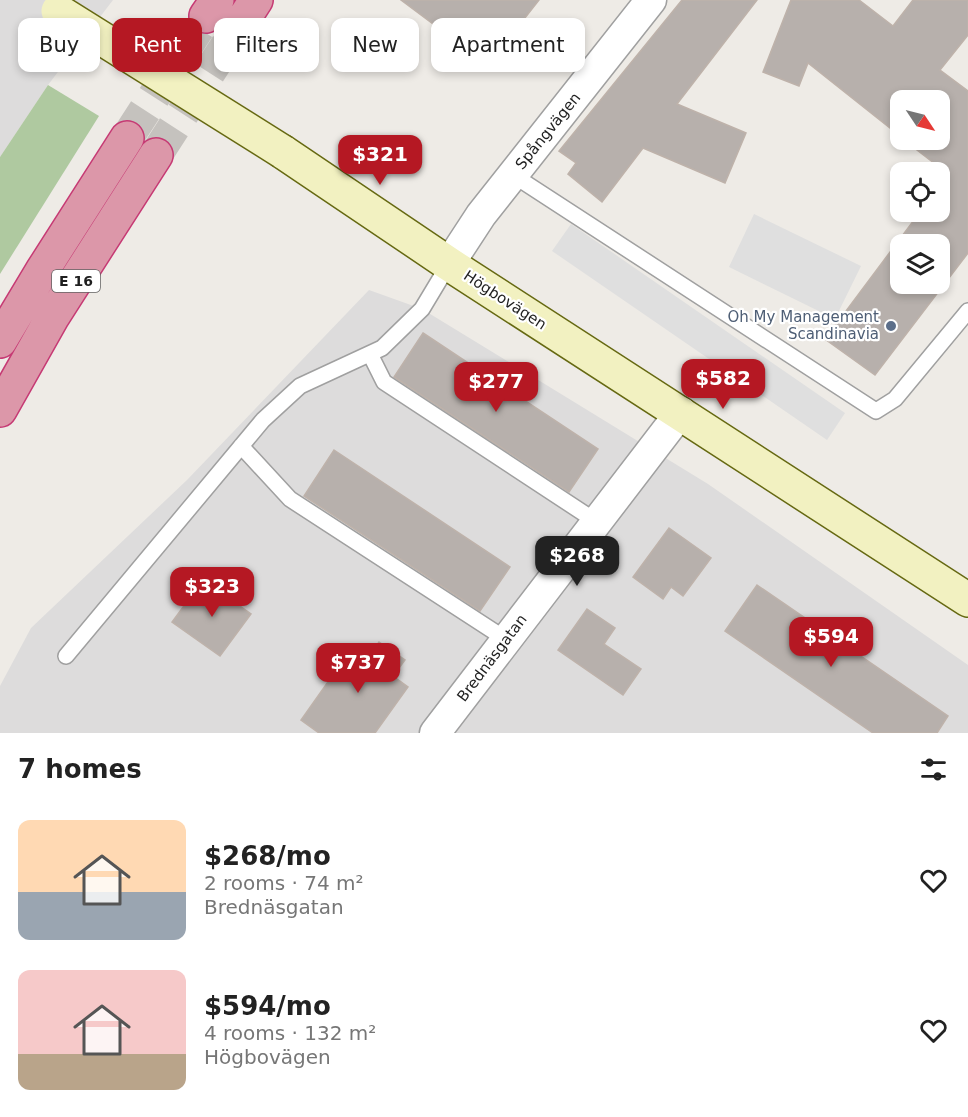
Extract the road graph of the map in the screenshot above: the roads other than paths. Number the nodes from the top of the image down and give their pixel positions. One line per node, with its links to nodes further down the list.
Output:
1 (255, 0): 4 (highway)
2 (651, 0): 7 (street, Spångvägen)
3 (50, 5): 8 (main road, Högbovägen, bridge)
4 (244, 18)
5 (127, 138): 10 (highway, E 16)
6 (156, 155): 12 (highway, E 16)
7 (513, 175): 8 (street, Spångvägen); 9 (lane)
8 (449, 264): 11 (lane); 13 (main road, Högbovägen)
9 (968, 311)
10 (0, 341)
11 (369, 354): 14 (lane); 15 (lane)
12 (0, 410)
13 (681, 412): 15 (street, Brednäsgatan); 16 (main road, Högbovägen)
14 (241, 446): 17 (lane); 18 (lane)
15 (597, 522): 17 (street, Brednäsgatan)
16 (968, 600)
17 (507, 640): 19 (street, Brednäsgatan)
18 (66, 656)
19 (435, 733)

